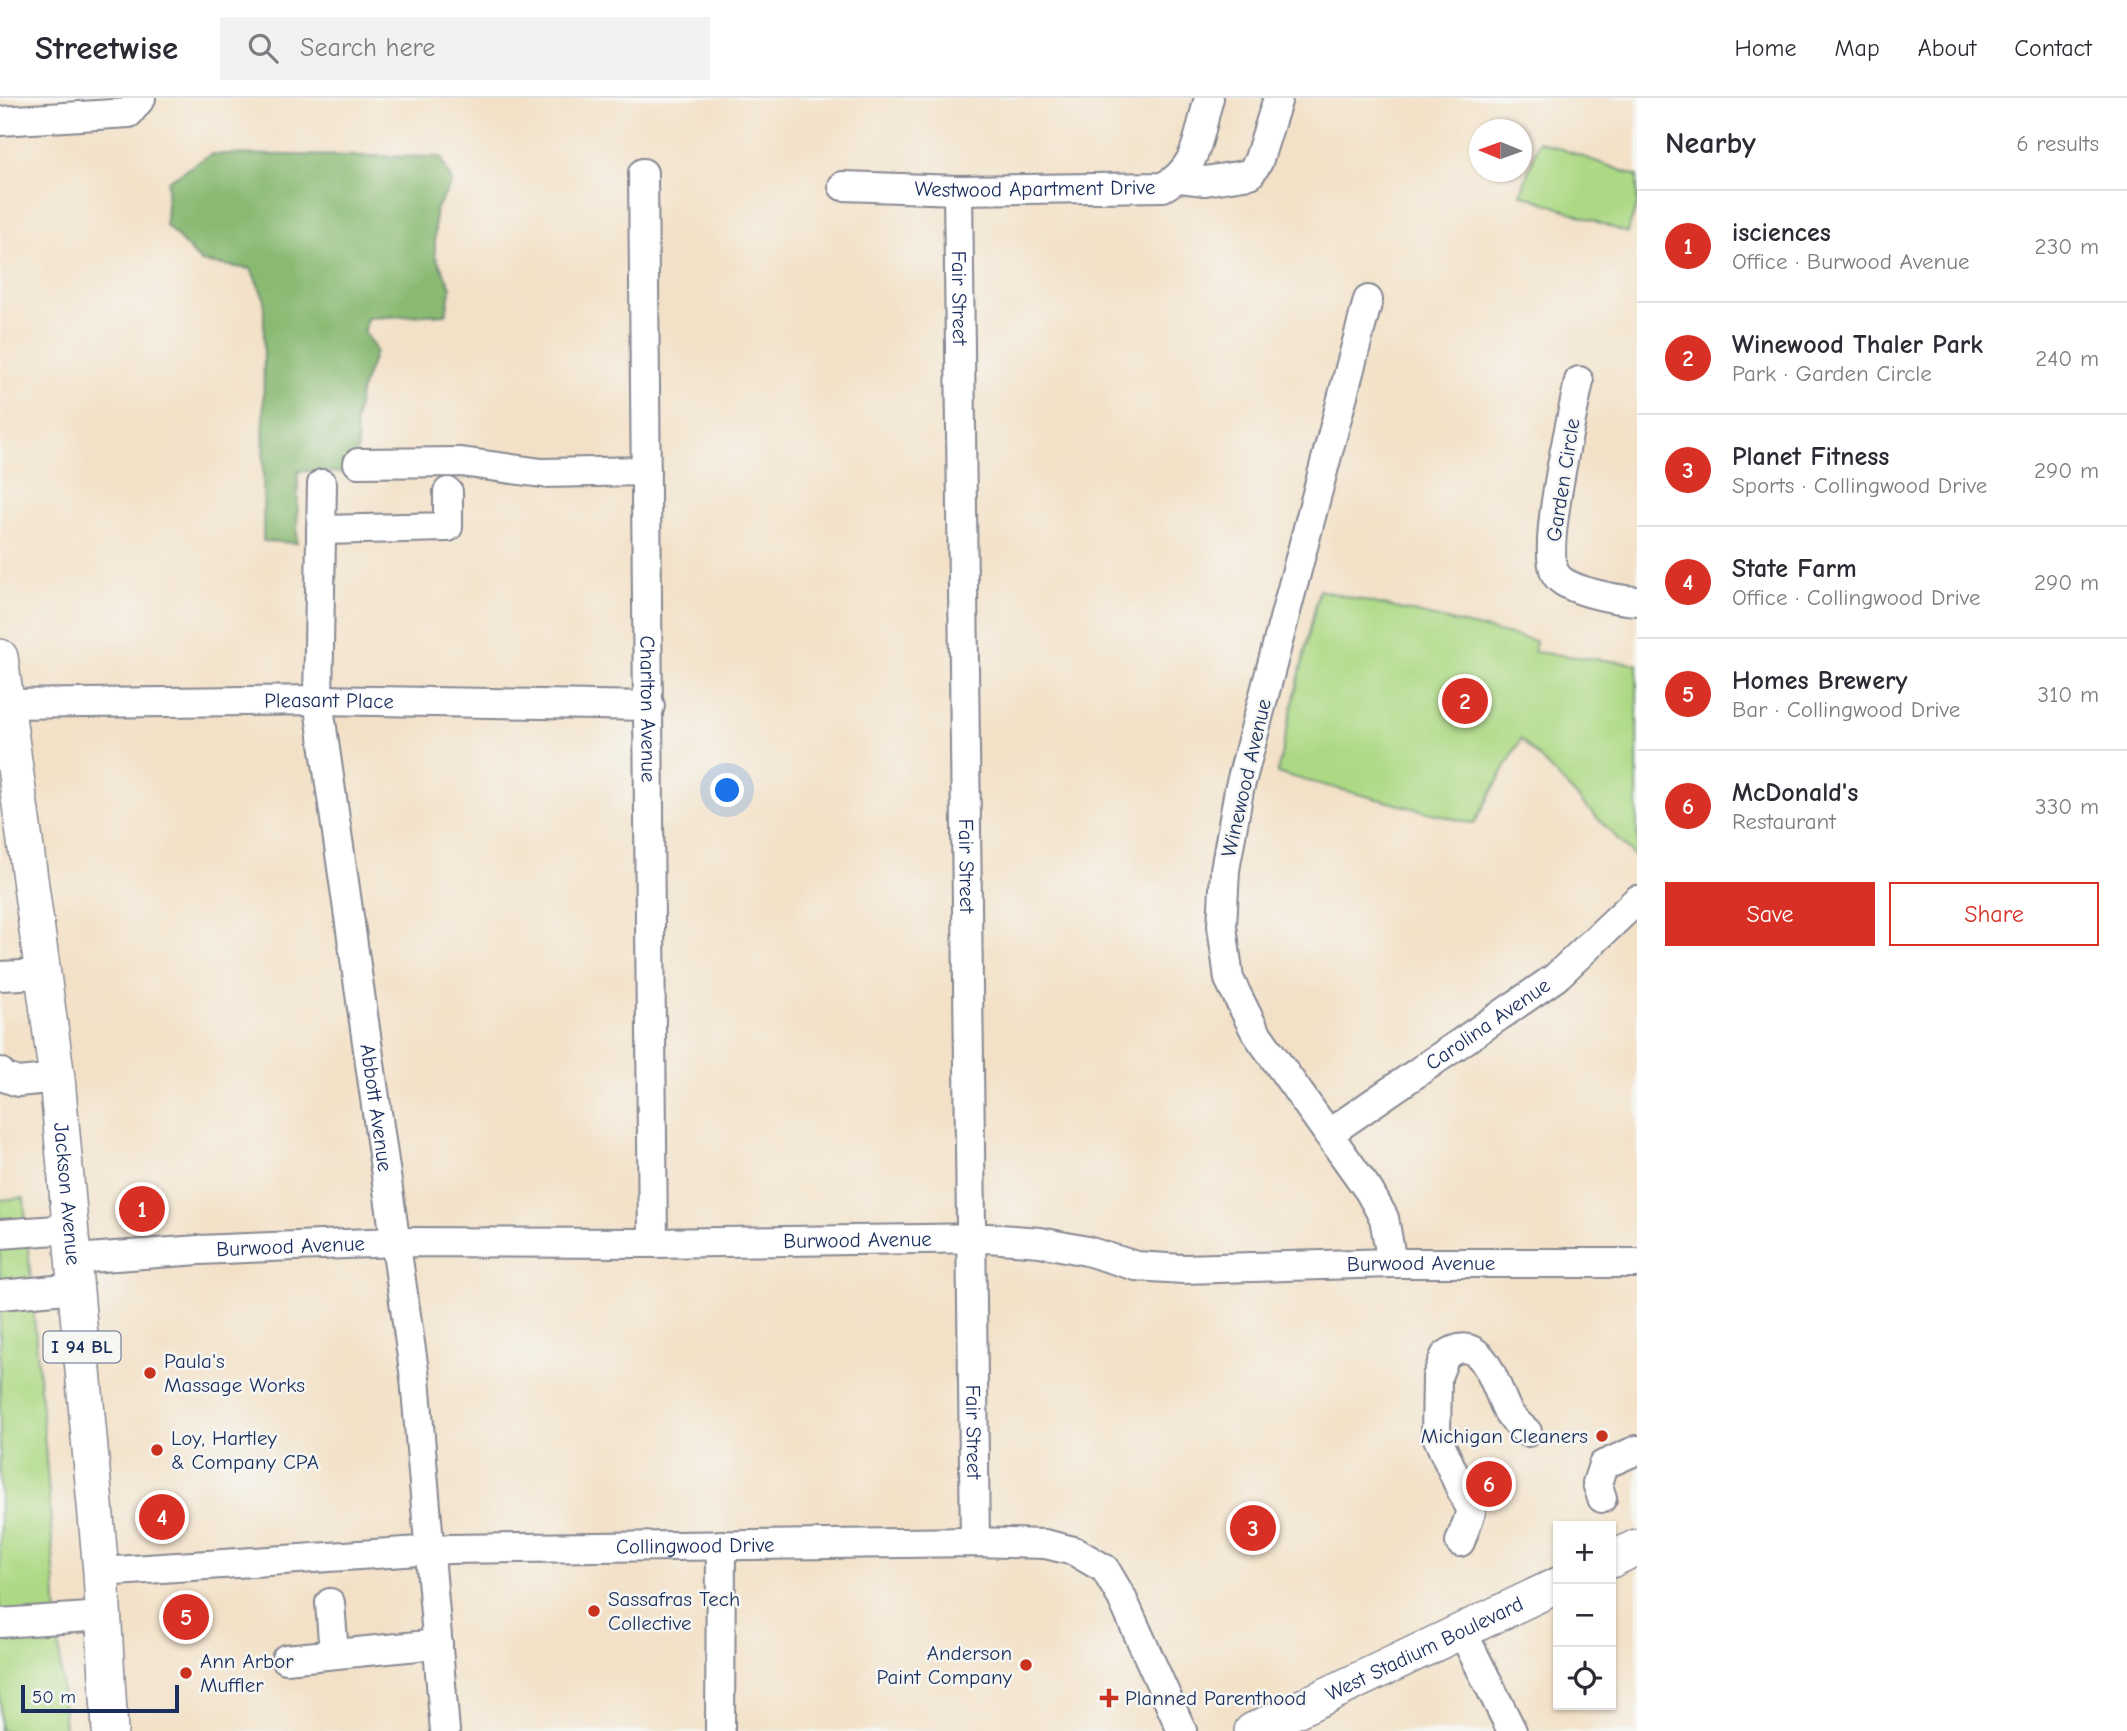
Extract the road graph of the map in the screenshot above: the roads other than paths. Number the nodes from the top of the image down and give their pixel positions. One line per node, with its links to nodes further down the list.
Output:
1 (141, 98): 4 (street)
2 (1209, 98): 6 (street, Westwood Apartment Drive)
3 (1278, 98): 6 (street)
4 (0, 121)
5 (643, 173): 12 (street, Charlton Avenue)
6 (1180, 178): 8 (street, Westwood Apartment Drive)
7 (843, 186): 8 (street, Westwood Apartment Drive)
8 (958, 190): 28 (street, Fair Street)
9 (1368, 300): 26 (street, Winewood Avenue)
10 (1579, 382): 16 (street, Garden Circle)
11 (358, 463): 12 (street)
12 (646, 471): 20 (street, Charlton Avenue)
13 (322, 484): 15 (street, Abbott Avenue)
14 (448, 492): 15 (street)
15 (321, 530): 18 (street, Abbott Avenue)
16 (1637, 601)
17 (0, 657): 19 (main road, Jackson Avenue / I 94 BL)
18 (318, 700): 19 (street, Pleasant Place); 20 (street, Pleasant Place); 29 (street, Abbott Avenue)
19 (7, 704): 22 (main road, Jackson Avenue / I 94 BL)
20 (650, 706): 30 (street, Charlton Avenue)
21 (1637, 900): 26 (street, Carolina Avenue)
22 (44, 974): 23 (street); 25 (main road, Jackson Avenue / I 94 BL)
23 (0, 976)
24 (0, 1072): 25 (street)
25 (57, 1078): 31 (main road, Jackson Avenue / I 94 BL)
26 (1328, 1134): 32 (street, Winewood Avenue)
27 (0, 1234): 31 (street)
28 (970, 1238): 30 (street, Burwood Avenue); 32 (street, Burwood Avenue); 38 (street, Fair Street)
29 (396, 1242): 30 (street, Burwood Avenue); 31 (street, Burwood Avenue); 42 (street, Abbott Avenue)
30 (653, 1244)
31 (74, 1259): 34 (street); 44 (main road, Jackson Avenue / I 94 BL)
32 (1392, 1263): 33 (street, Burwood Avenue)
33 (1637, 1263)
34 (0, 1295)
35 (1527, 1432): 39 (street)
36 (1637, 1450): 37 (street)
37 (1602, 1498)
38 (975, 1542): 40 (street, Collingwood Drive); 56 (street, Collingwood Drive)
39 (1460, 1542)
40 (721, 1545): 42 (street, Collingwood Drive); 55 (street)
41 (1637, 1547): 43 (main road)
42 (431, 1550): 44 (street, Collingwood Drive); 50 (street, Abbott Avenue)
43 (1616, 1558)
44 (101, 1572): 47 (main road, Jackson Avenue / I 94 BL)
45 (1553, 1587): 49 (main road, West Stadium Boulevard)
46 (330, 1604): 51 (street)
47 (104, 1616): 48 (street); 53 (main road, Jackson Avenue / I 94 BL)
48 (0, 1623)
49 (1462, 1631): 57 (main road, West Stadium Boulevard); 58 (street)
50 (438, 1643): 51 (street); 54 (street, Abbott Avenue)
51 (334, 1654): 52 (street)
52 (286, 1659)
53 (110, 1731)
54 (445, 1731)
55 (720, 1731)
56 (1182, 1731)
57 (1252, 1731)
58 (1512, 1731)

